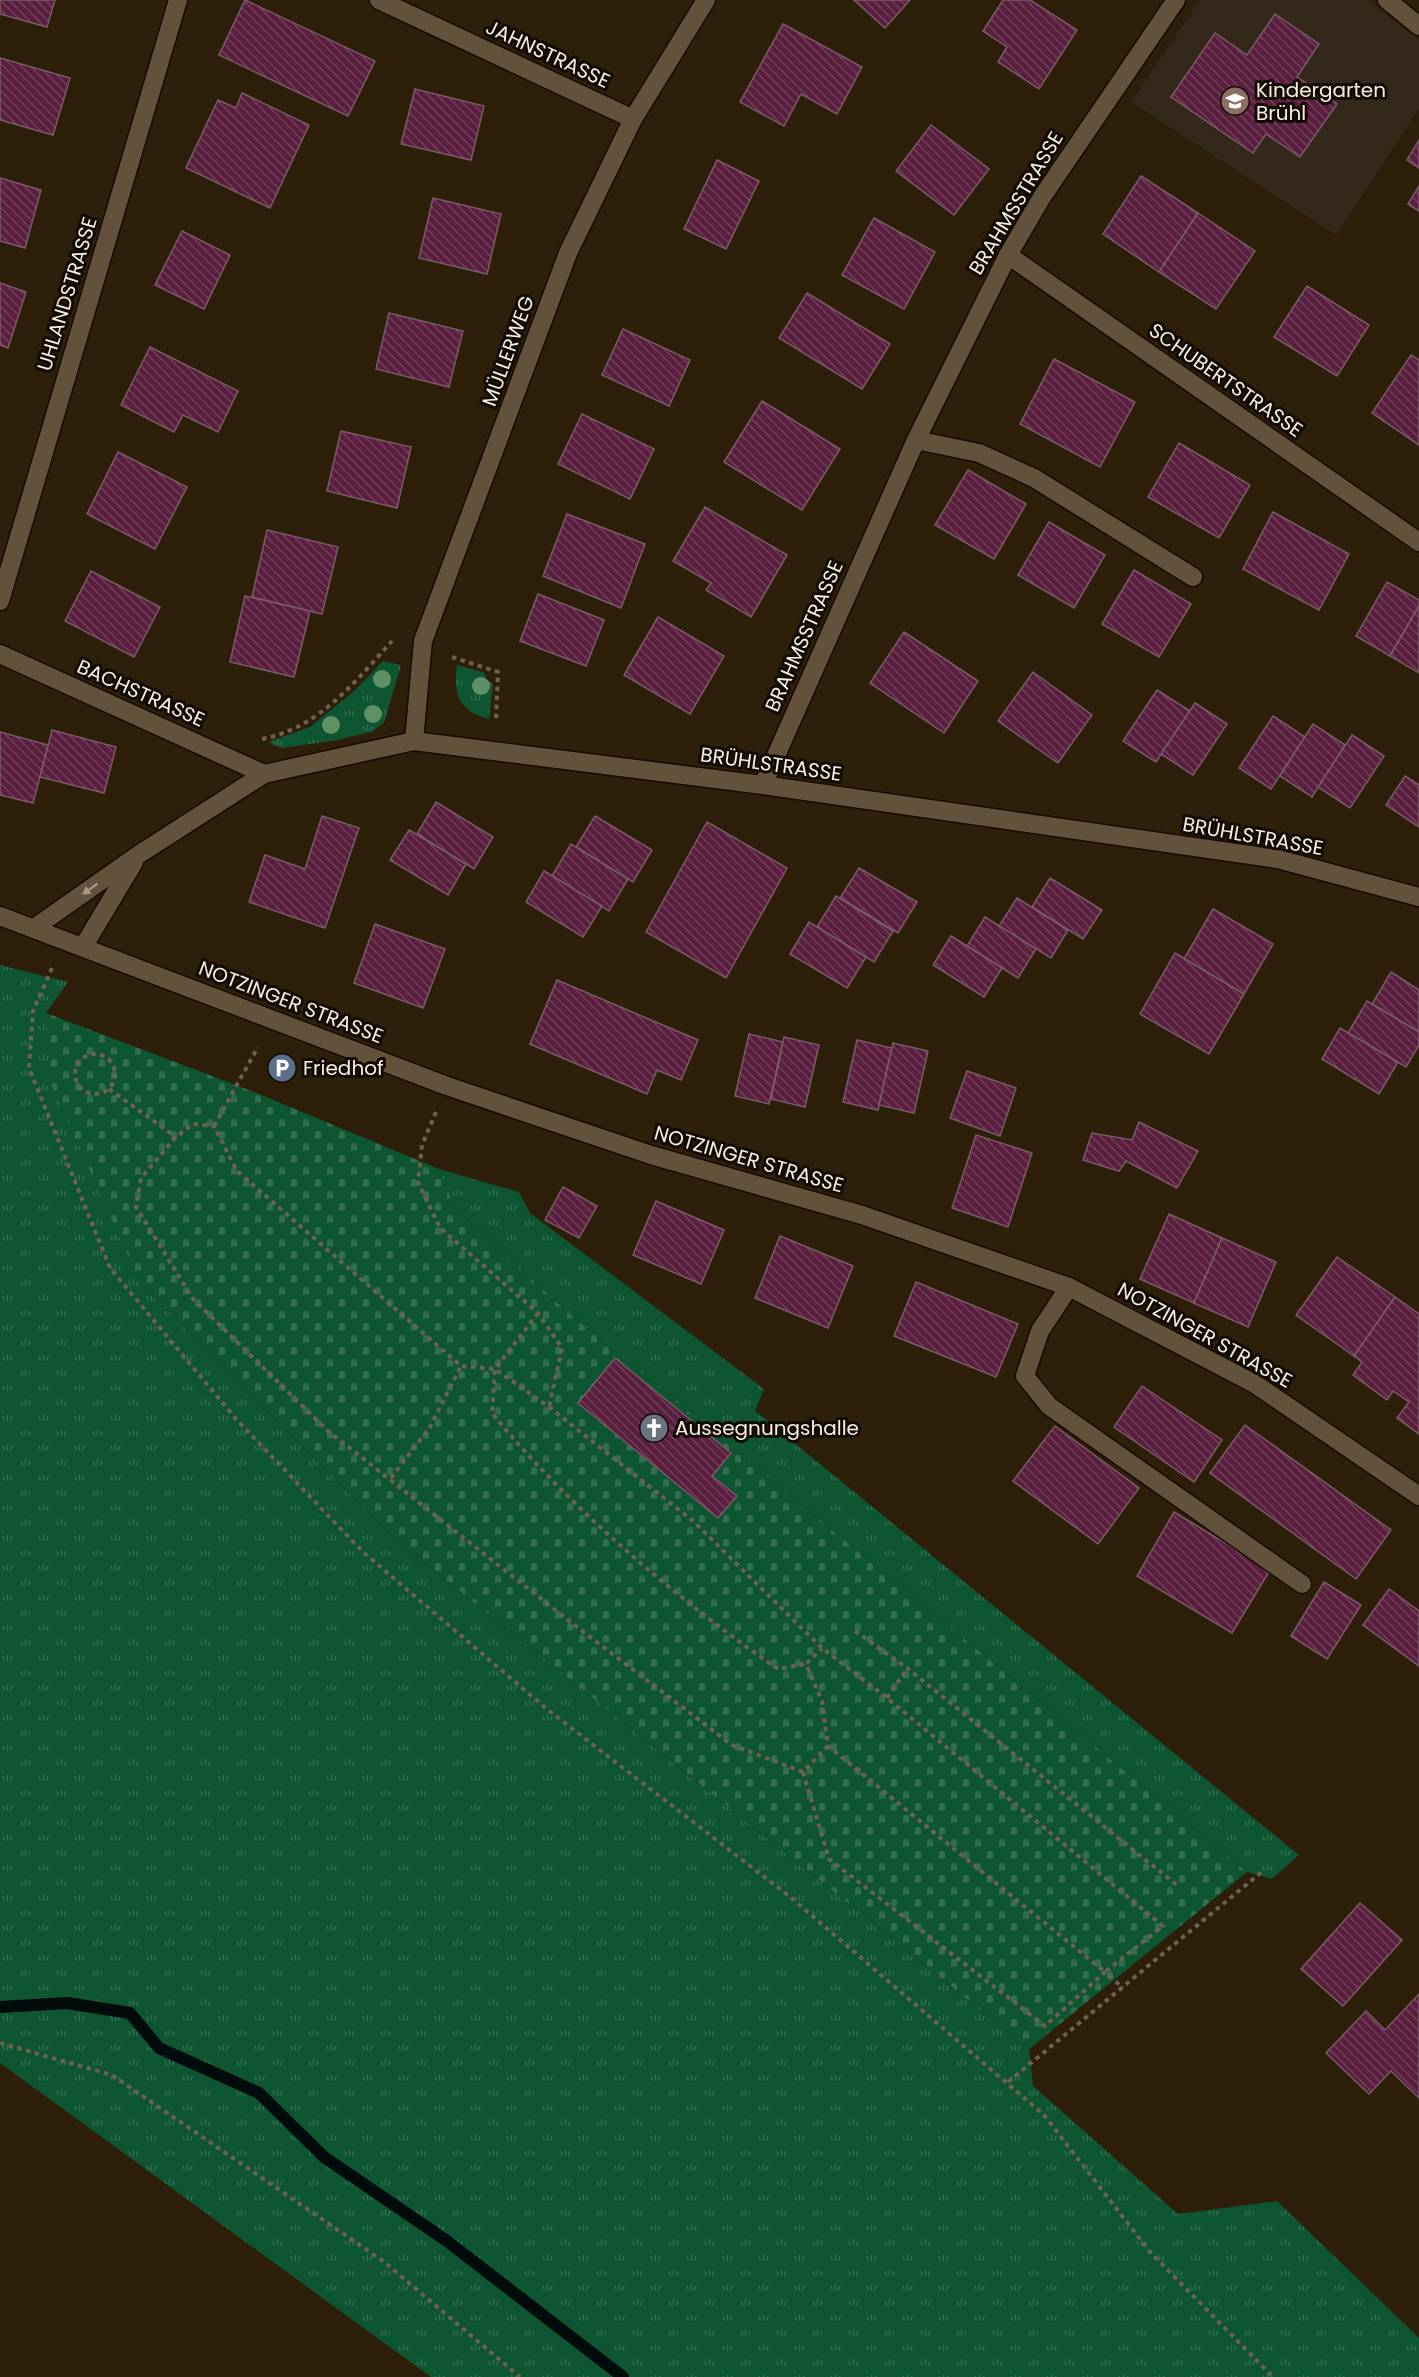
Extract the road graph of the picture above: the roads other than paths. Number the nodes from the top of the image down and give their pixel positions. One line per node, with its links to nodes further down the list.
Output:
1 (178, 0): 12 (street, UHLANDSTRASSE)
2 (379, 0): 7 (street, JAHNSTRASSE)
3 (1176, 0): 8 (street, BRAHMSSTRASSE)
4 (1388, 0): 6 (street)
5 (699, 2): 7 (street, MÜLLERWEG)
6 (1419, 26)
7 (633, 119): 14 (street, MÜLLERWEG)
8 (1008, 255): 9 (street, BRAHMSSTRASSE); 10 (street, SCHUBERTSTRASSE)
9 (916, 440): 11 (street); 16 (street, BRAHMSSTRASSE)
10 (1419, 542)
11 (1193, 577)
12 (0, 601)
13 (0, 654): 15 (street, BACHSTRASSE)
14 (414, 741): 15 (street, BRÜHLSTRASSE); 16 (street, BRÜHLSTRASSE)
15 (264, 774): 17 (street, BRÜHLSTRASSE)
16 (763, 784): 18 (street, BRÜHLSTRASSE)
17 (138, 855): 20 (street, BRÜHLSTRASSE, one-way to 20); 21 (street, BRÜHLSTRASSE)
18 (1419, 897)
19 (0, 916): 20 (street, NOTZINGER STRASSE)
20 (34, 928): 21 (street, NOTZINGER STRASSE)
21 (83, 947): 22 (street, NOTZINGER STRASSE)
22 (1069, 1287): 23 (street, NOTZINGER STRASSE); 24 (street)
23 (1419, 1496)
24 (1302, 1584)

